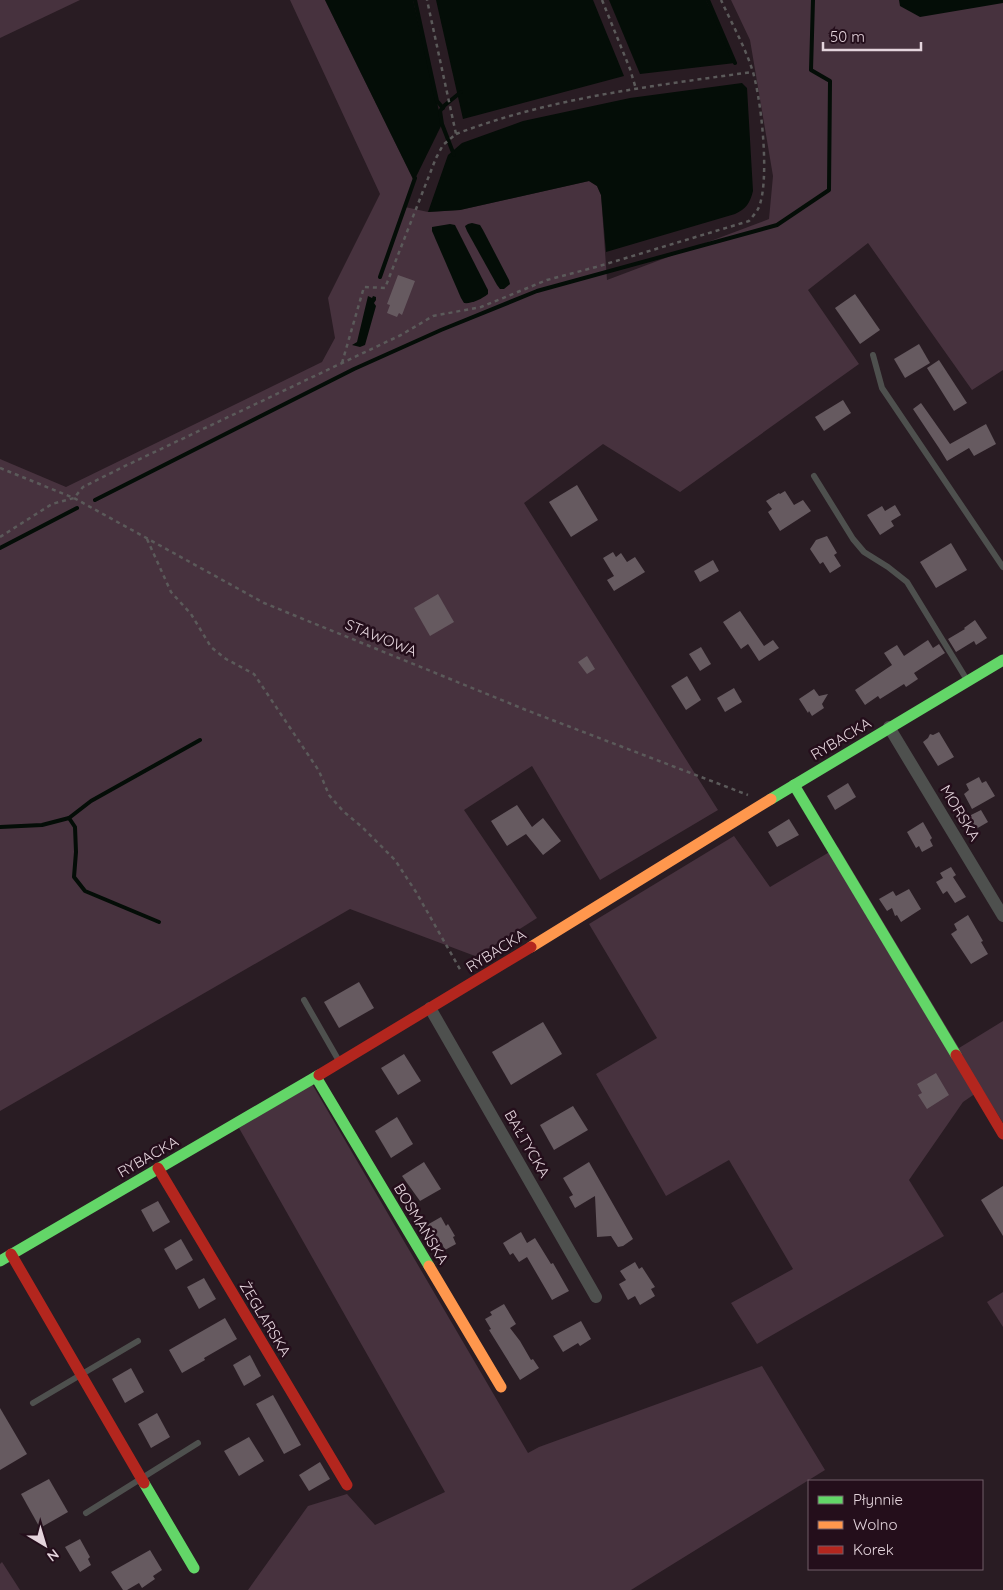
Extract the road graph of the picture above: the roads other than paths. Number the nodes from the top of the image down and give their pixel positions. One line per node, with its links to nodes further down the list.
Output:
1 (873, 355): 3 (lane)
2 (814, 476): 5 (lane)
3 (1003, 567)
4 (1003, 660): 5 (street, RYBACKA)
5 (968, 681): 6 (street, RYBACKA)
6 (889, 727): 7 (street, RYBACKA); 8 (street, MORSKA)
7 (794, 785): 10 (street, RYBACKA); 13 (street)
8 (1003, 916)
9 (304, 1000): 11 (lane)
10 (430, 1008): 11 (street, RYBACKA); 17 (street, BAŁTYCKA)
11 (339, 1062): 12 (street, RYBACKA)
12 (316, 1076): 14 (street, RYBACKA); 20 (street, BOSMAŃSKA)
13 (1003, 1134)
14 (158, 1168): 15 (street, RYBACKA); 24 (street, ŻEGLARSKA)
15 (11, 1254): 16 (street, RYBACKA); 19 (street)
16 (0, 1260)
17 (596, 1297)
18 (138, 1342): 19 (lane)
19 (80, 1375): 21 (lane); 23 (street)
20 (501, 1386)
21 (33, 1403)
22 (198, 1443): 23 (lane)
23 (141, 1478): 25 (lane); 26 (street)
24 (347, 1485)
25 (86, 1512)
26 (194, 1568)

